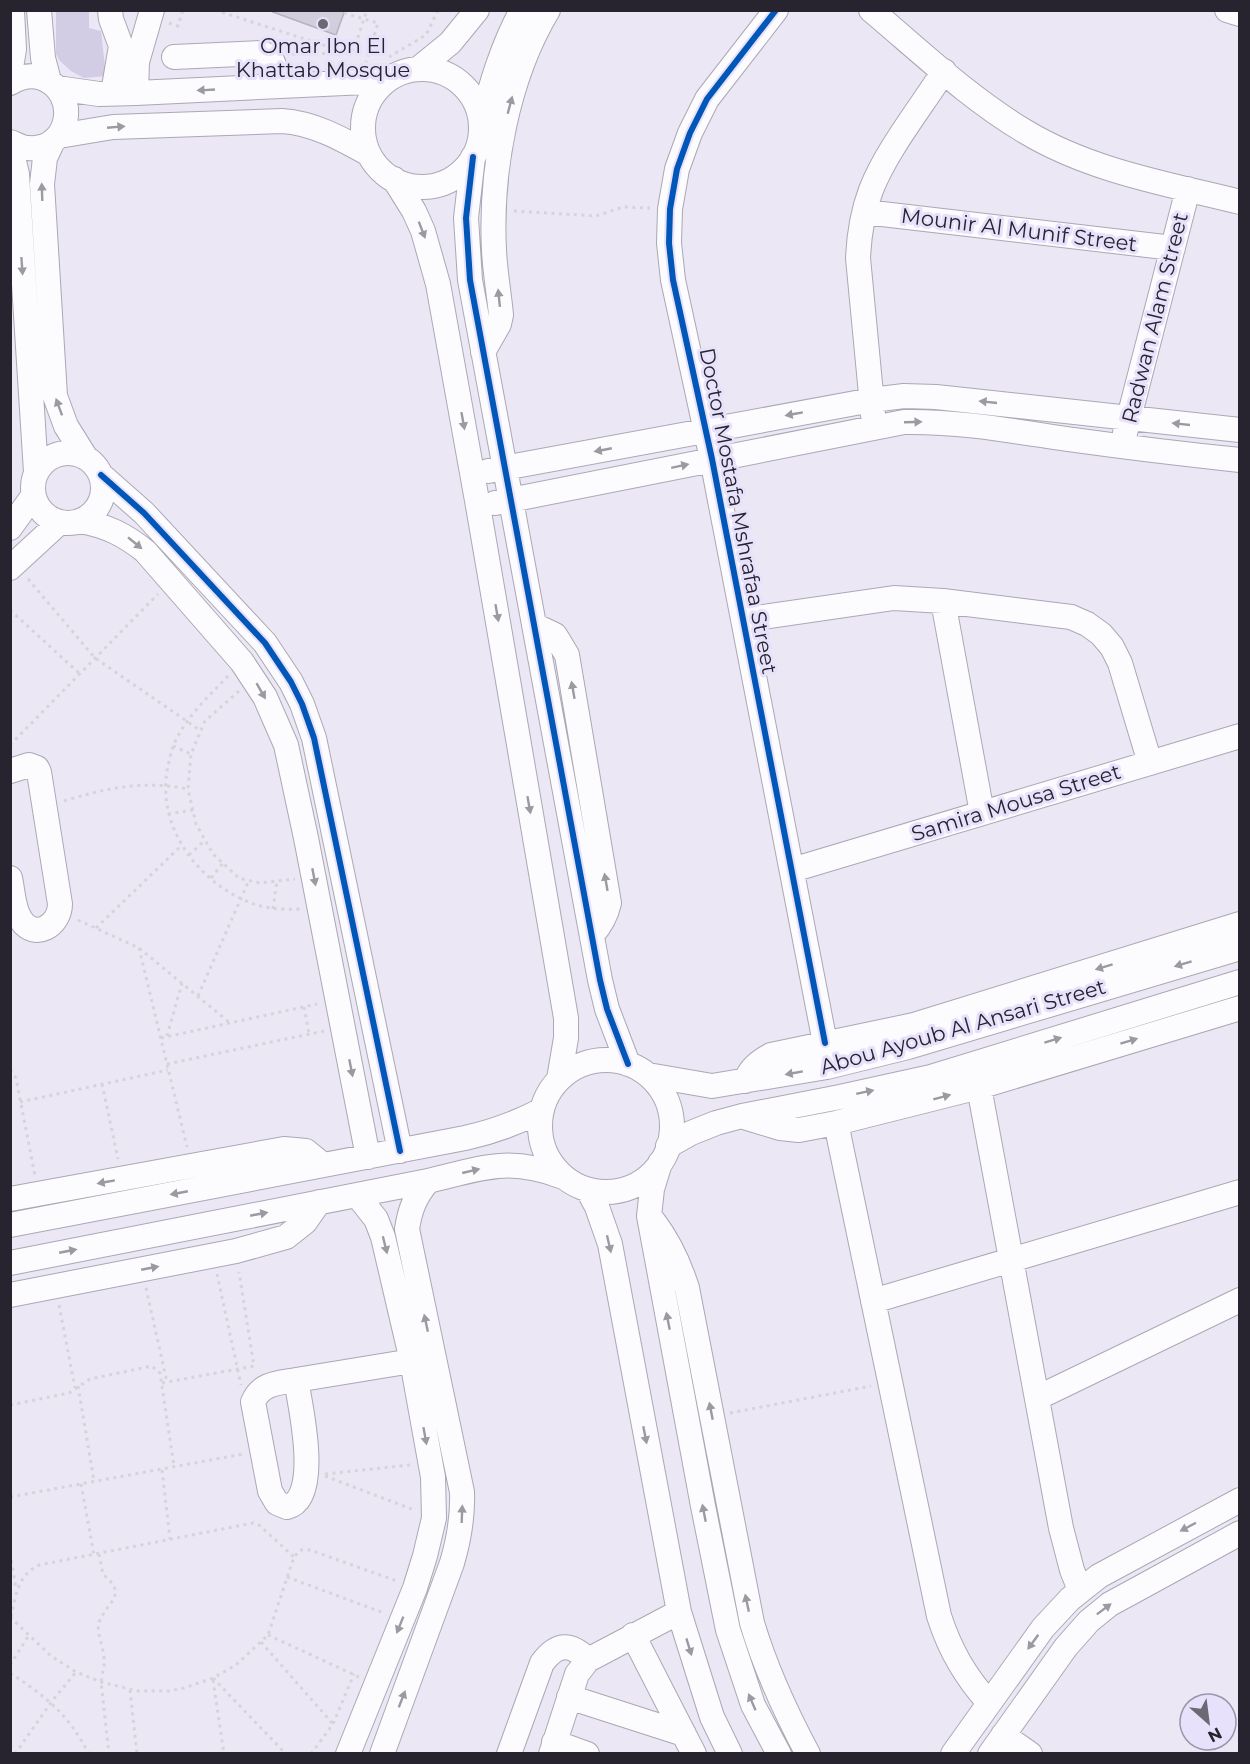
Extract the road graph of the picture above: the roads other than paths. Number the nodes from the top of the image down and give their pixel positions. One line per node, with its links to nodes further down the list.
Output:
1 (12, 10): 16 (street)
2 (39, 10): 18 (street)
3 (477, 10): 14 (street)
4 (522, 10): 21 (street)
5 (548, 10): 31 (street, one-way to 5)
6 (776, 10): 35 (street, Doctor Mostafa Mshrafaa Street)
7 (871, 10): 15 (street)
8 (1227, 10): 9 (street)
9 (1239, 14)
10 (111, 17): 11 (street); 20 (street)
11 (149, 21): 20 (street)
12 (174, 57): 19 (street)
13 (384, 66): 14 (street); 19 (street); 24 (street)
14 (418, 69): 21 (street)
15 (944, 71): 27 (street); 29 (street)
16 (10, 74)
17 (10, 83): 18 (street)
18 (53, 85): 20 (street); 22 (street)
19 (280, 86): 20 (street, one-way to 20)
20 (124, 93)
21 (481, 124): 25 (street)
22 (56, 139): 23 (street); 24 (street, one-way to 24); 40 (street, one-way to 22)
23 (10, 144): 43 (street, one-way to 43)
24 (369, 154): 26 (street)
25 (473, 157): 26 (street); 31 (street)
26 (394, 179): 42 (street, one-way to 42)
27 (1188, 189): 28 (street); 30 (street, Radwan Alam Street)
28 (1239, 202)
29 (865, 212): 30 (street, Mounir Al Munif Street); 32 (street)
30 (1173, 248): 33 (street, Radwan Alam Street)
31 (483, 352): 41 (street)
32 (872, 400): 33 (street, one-way to 32); 34 (street); 35 (street, one-way to 35)
33 (1129, 418): 36 (street, one-way to 33); 37 (street, Radwan Alam Street)
34 (874, 427): 37 (street, one-way to 37); 38 (street)
35 (705, 430): 38 (street, Doctor Mostafa Mshrafaa Street); 41 (street, one-way to 41)
36 (1239, 430)
37 (1122, 447): 39 (street)
38 (712, 459): 44 (street, one-way to 38); 50 (street, Doctor Mostafa Mshrafaa Street)
39 (1239, 460)
40 (94, 466): 43 (street); 46 (street); 69 (street)
41 (505, 468): 42 (street); 44 (street)
42 (472, 473): 45 (street)
43 (35, 484): 46 (street); 47 (street)
44 (511, 500): 45 (street); 62 (street, one-way to 44)
45 (478, 506): 63 (street, one-way to 63)
46 (71, 521): 48 (street); 71 (street, one-way to 71)
47 (10, 528)
48 (13, 566)
49 (943, 601): 50 (street); 52 (street); 54 (street)
50 (743, 620): 55 (street, Doctor Mostafa Mshrafaa Street)
51 (1239, 736): 52 (street, Samira Mousa Street)
52 (1150, 763): 54 (street, Samira Mousa Street)
53 (10, 771): 56 (street)
54 (982, 813): 55 (street, Samira Mousa Street)
55 (792, 870): 61 (street, Doctor Mostafa Mshrafaa Street)
56 (10, 878)
57 (1239, 924): 61 (street, one-way to 61)
58 (1239, 948): 64 (street, Abou Ayoub Al Ansari Street, one-way to 64)
59 (1239, 982): 67 (street, Abou Ayoub Al Ansari Street, one-way to 59)
60 (1239, 1008): 65 (street, one-way to 60)
61 (825, 1043): 64 (street)
62 (638, 1069): 63 (street); 64 (street, Abou Ayoub Al Ansari Street); 70 (street)
63 (559, 1079): 66 (street)
64 (745, 1081)
65 (979, 1087): 68 (street, one-way to 65); 82 (street)
66 (542, 1110): 69 (street); 73 (street)
67 (742, 1116): 68 (street); 70 (street, Abou Ayoub Al Ansari Street)
68 (836, 1123): 86 (street)
69 (400, 1151): 71 (street)
70 (664, 1154): 75 (street); 80 (street)
71 (368, 1157): 72 (street)
72 (324, 1165): 78 (street, one-way to 78); 81 (street, one-way to 81)
73 (563, 1177): 74 (street, one-way to 73); 75 (street)
74 (428, 1181): 77 (street); 102 (street, one-way to 74)
75 (588, 1190): 93 (street, one-way to 93)
76 (1239, 1192): 82 (street)
77 (357, 1195): 79 (street); 87 (street, one-way to 87)
78 (10, 1199)
79 (319, 1202): 83 (street, one-way to 79); 84 (street, one-way to 79)
80 (649, 1216): 106 (street, one-way to 80); 107 (street, one-way to 80)
81 (10, 1225)
82 (1011, 1260): 86 (street); 89 (street)
83 (10, 1263)
84 (10, 1295)
85 (1239, 1300): 89 (street)
86 (873, 1301): 97 (street)
87 (412, 1362): 88 (street); 101 (street, one-way to 101)
88 (296, 1380): 88 (street)
89 (1036, 1398): 92 (street)
90 (1239, 1500): 92 (street, one-way to 92)
91 (1239, 1533): 99 (street, one-way to 91)
92 (1080, 1590): 97 (street, one-way to 97)
93 (679, 1612): 94 (street); 105 (street, one-way to 105)
94 (633, 1635): 95 (street); 98 (street)
95 (588, 1659): 96 (street); 103 (street)
96 (569, 1697): 98 (street); 100 (street)
97 (989, 1703): 108 (street)
98 (689, 1744)
99 (997, 1744): 109 (street)
100 (552, 1748): 104 (street)
101 (348, 1754)
102 (382, 1754)
103 (509, 1754)
104 (587, 1754)
105 (730, 1754)
106 (779, 1754)
107 (808, 1754)
108 (953, 1754)
109 (1030, 1754)

